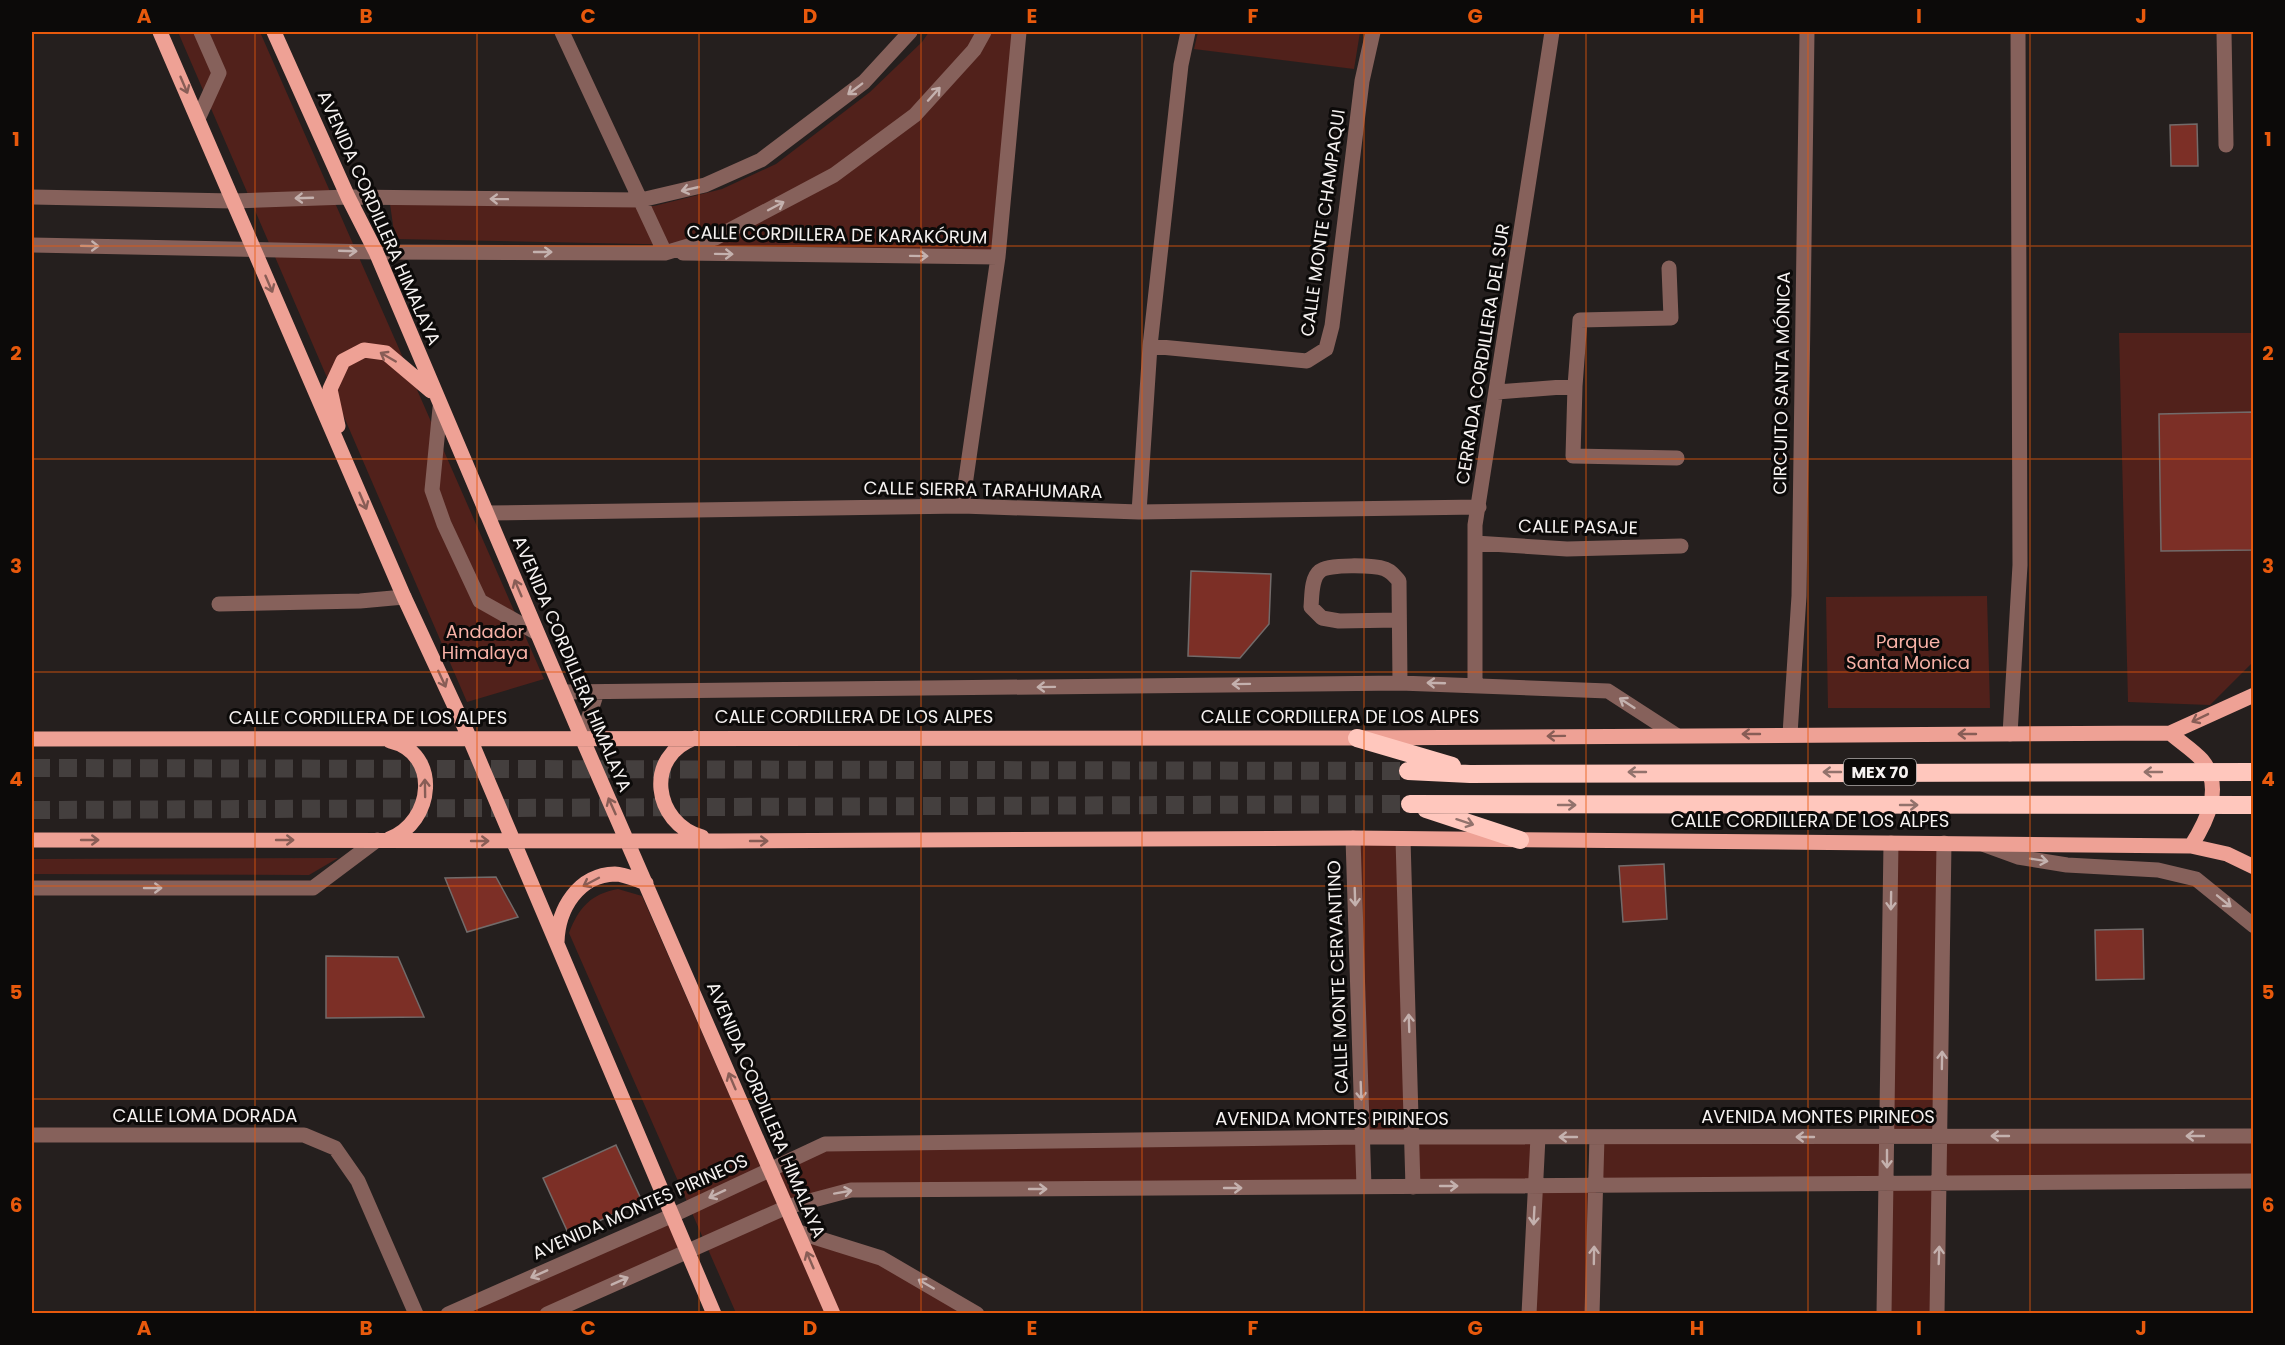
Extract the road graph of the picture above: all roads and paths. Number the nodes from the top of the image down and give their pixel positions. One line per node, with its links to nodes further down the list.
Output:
1 (160, 32): 14 (main road, one-way to 14)
2 (201, 32): 14 (street)
3 (274, 32): 17 (main road, AVENIDA CORDILLERA HIMALAYA)
4 (562, 32): 18 (street)
5 (910, 32): 18 (street, one-way to 18)
6 (984, 32): 23 (street, one-way to 6)
7 (1019, 32): 24 (street, CALLE CORDILLERA DE KARAKÓRUM)
8 (1188, 32): 26 (street)
9 (1373, 32): 26 (street, CALLE MONTE CHAMPAQUI)
10 (1552, 32): 28 (street, CERRADA CORDILLERA DEL SUR)
11 (1807, 32): 49 (street, CIRCUITO SANTA MÓNICA)
12 (2018, 32): 50 (street)
13 (2224, 32): 15 (street)
14 (198, 119): 19 (main road)
15 (2226, 146)
16 (32, 197): 19 (street)
17 (348, 197): 18 (street, one-way to 17); 19 (street, one-way to 19); 22 (main road, AVENIDA CORDILLERA HIMALAYA)
18 (641, 200): 23 (street)
19 (233, 201): 21 (main road)
20 (32, 244): 21 (street, CALLE CORDILLERA DE KARAKÓRUM, one-way to 21)
21 (254, 250): 22 (street, CALLE CORDILLERA DE KARAKÓRUM, one-way to 22); 32 (main road, one-way to 32)
22 (376, 252): 23 (street, CALLE CORDILLERA DE KARAKÓRUM, one-way to 23); 29 (main road, AVENIDA CORDILLERA HIMALAYA)
23 (665, 253): 24 (street, CALLE CORDILLERA DE KARAKÓRUM, one-way to 24)
24 (998, 257): 33 (street)
25 (1669, 268): 27 (street)
26 (1150, 346): 35 (street)
27 (1575, 386): 28 (street); 31 (street)
28 (1497, 392): 34 (street, CERRADA CORDILLERA DEL SUR)
29 (434, 393): 30 (main road, AVENIDA CORDILLERA HIMALAYA); 32 (main road, one-way to 32)
30 (440, 408): 36 (main road, AVENIDA CORDILLERA HIMALAYA); 42 (street)
31 (1677, 458)
32 (346, 462): 39 (main road, one-way to 39)
33 (962, 506): 35 (street, CALLE SIERRA TARAHUMARA); 36 (street, CALLE SIERRA TARAHUMARA)
34 (1479, 507): 35 (street, CALLE SIERRA TARAHUMARA); 37 (street, CERRADA CORDILLERA DEL SUR)
35 (1139, 512)
36 (486, 513): 42 (main road, AVENIDA CORDILLERA HIMALAYA, one-way to 36)
37 (1474, 543): 38 (street, CALLE PASAJE); 44 (street, CERRADA CORDILLERA DEL SUR)
38 (1681, 546)
39 (404, 597): 40 (street); 57 (main road, one-way to 57)
40 (219, 604)
41 (1398, 620): 41 (street); 43 (street)
42 (537, 633): 46 (main road, AVENIDA CORDILLERA HIMALAYA)
43 (1400, 682): 44 (street, CALLE CORDILLERA DE LOS ALPES, one-way to 43); 45 (street, CALLE CORDILLERA DE LOS ALPES, one-way to 45)
44 (1476, 685): 51 (street, CALLE CORDILLERA DE LOS ALPES, one-way to 44)
45 (597, 692): 46 (street, CALLE CORDILLERA DE LOS ALPES); 52 (street)
46 (563, 693): 52 (main road, AVENIDA CORDILLERA HIMALAYA)
47 (2253, 695): 48 (main road, CALLE CORDILLERA DE LOS ALPES, one-way to 48)
48 (2170, 733): 50 (main road, CALLE CORDILLERA DE LOS ALPES); 73 (main road)
49 (1790, 734): 50 (main road, CALLE CORDILLERA DE LOS ALPES, one-way to 49); 51 (main road, CALLE CORDILLERA DE LOS ALPES, one-way to 51)
50 (2010, 734)
51 (1676, 735): 54 (main road, CALLE CORDILLERA DE LOS ALPES, one-way to 54)
52 (582, 738): 53 (main road, CALLE CORDILLERA DE LOS ALPES); 57 (main road, CALLE CORDILLERA DE LOS ALPES); 66 (main road, AVENIDA CORDILLERA HIMALAYA, one-way to 52)
53 (707, 738): 54 (main road, CALLE CORDILLERA DE LOS ALPES); 69 (main road)
54 (1357, 738): 60 (highway)
55 (32, 739): 56 (main road, CALLE CORDILLERA DE LOS ALPES)
56 (383, 739): 57 (main road, CALLE CORDILLERA DE LOS ALPES); 65 (main road, one-way to 56)
57 (470, 739): 68 (main road)
58 (1408, 771): 60 (highway, MEX 70)
59 (2253, 772): 60 (highway, MEX 70, one-way to 60)
60 (1470, 774)
61 (2253, 805): 67 (highway, CALLE CORDILLERA DE LOS ALPES / MEX 70)
62 (1353, 838): 63 (main road, CALLE CORDILLERA DE LOS ALPES); 69 (main road, CALLE CORDILLERA DE LOS ALPES, one-way to 62); 83 (street, CALLE MONTE CERVANTINO, one-way to 83)
63 (1403, 838): 67 (main road, CALLE CORDILLERA DE LOS ALPES); 84 (street, one-way to 63)
64 (32, 840): 65 (main road, CALLE CORDILLERA DE LOS ALPES, one-way to 65)
65 (377, 840): 68 (main road, CALLE CORDILLERA DE LOS ALPES, one-way to 68); 76 (street, one-way to 65)
66 (627, 840): 68 (main road, CALLE CORDILLERA DE LOS ALPES); 69 (main road, CALLE CORDILLERA DE LOS ALPES); 75 (main road, AVENIDA CORDILLERA HIMALAYA)
67 (1520, 840): 70 (main road, CALLE CORDILLERA DE LOS ALPES)
68 (512, 841): 78 (main road)
69 (721, 841)
70 (1892, 843): 71 (main road, CALLE CORDILLERA DE LOS ALPES); 80 (street, one-way to 80)
71 (1944, 843): 72 (main road, CALLE CORDILLERA DE LOS ALPES); 81 (street, one-way to 71)
72 (1983, 844): 73 (main road, CALLE CORDILLERA DE LOS ALPES); 77 (street, CALLE CORDILLERA DE LOS ALPES, one-way to 77)
73 (2191, 846): 74 (main road, CALLE CORDILLERA DE LOS ALPES)
74 (2253, 867)
75 (646, 884): 78 (main road, one-way to 78); 87 (main road, AVENIDA CORDILLERA HIMALAYA, one-way to 75)
76 (32, 888)
77 (2253, 926)
78 (557, 946): 96 (main road)
79 (32, 1135): 99 (street, CALLE LOMA DORADA)
80 (1887, 1136): 81 (street, AVENIDA MONTES PIRINEOS); 86 (street, AVENIDA MONTES PIRINEOS, one-way to 86); 89 (street, one-way to 89)
81 (1941, 1136): 82 (street, AVENIDA MONTES PIRINEOS, one-way to 81); 90 (street)
82 (2253, 1136)
83 (1362, 1137): 84 (street, AVENIDA MONTES PIRINEOS); 87 (street, AVENIDA MONTES PIRINEOS); 93 (street, CALLE MONTE CERVANTINO)
84 (1412, 1137): 85 (street, AVENIDA MONTES PIRINEOS); 94 (street)
85 (1538, 1137): 86 (street, AVENIDA MONTES PIRINEOS, one-way to 85); 91 (street)
86 (1597, 1137): 92 (street)
87 (770, 1169): 95 (main road, AVENIDA CORDILLERA HIMALAYA); 96 (street, AVENIDA MONTES PIRINEOS, one-way to 96)
88 (2253, 1181): 90 (street)
89 (1887, 1184): 90 (street); 92 (street); 107 (street)
90 (1941, 1184): 108 (street, one-way to 90)
91 (1535, 1186): 92 (street); 94 (street, one-way to 91); 105 (street, one-way to 105)
92 (1596, 1186): 106 (street, one-way to 92)
93 (1364, 1187): 94 (street); 95 (street, one-way to 93)
94 (1413, 1187)
95 (787, 1207): 97 (main road, AVENIDA CORDILLERA HIMALAYA); 98 (street)
96 (671, 1216): 98 (main road); 100 (street, AVENIDA MONTES PIRINEOS, one-way to 100)
97 (798, 1232): 103 (main road, AVENIDA CORDILLERA HIMALAYA, one-way to 97); 104 (street, one-way to 97)
98 (688, 1251): 101 (street, one-way to 98); 102 (main road)
99 (416, 1314)
100 (448, 1314)
101 (548, 1314)
102 (714, 1314)
103 (833, 1314)
104 (976, 1314)
105 (1529, 1314)
106 (1592, 1314)
107 (1884, 1314)
108 (1937, 1314)

